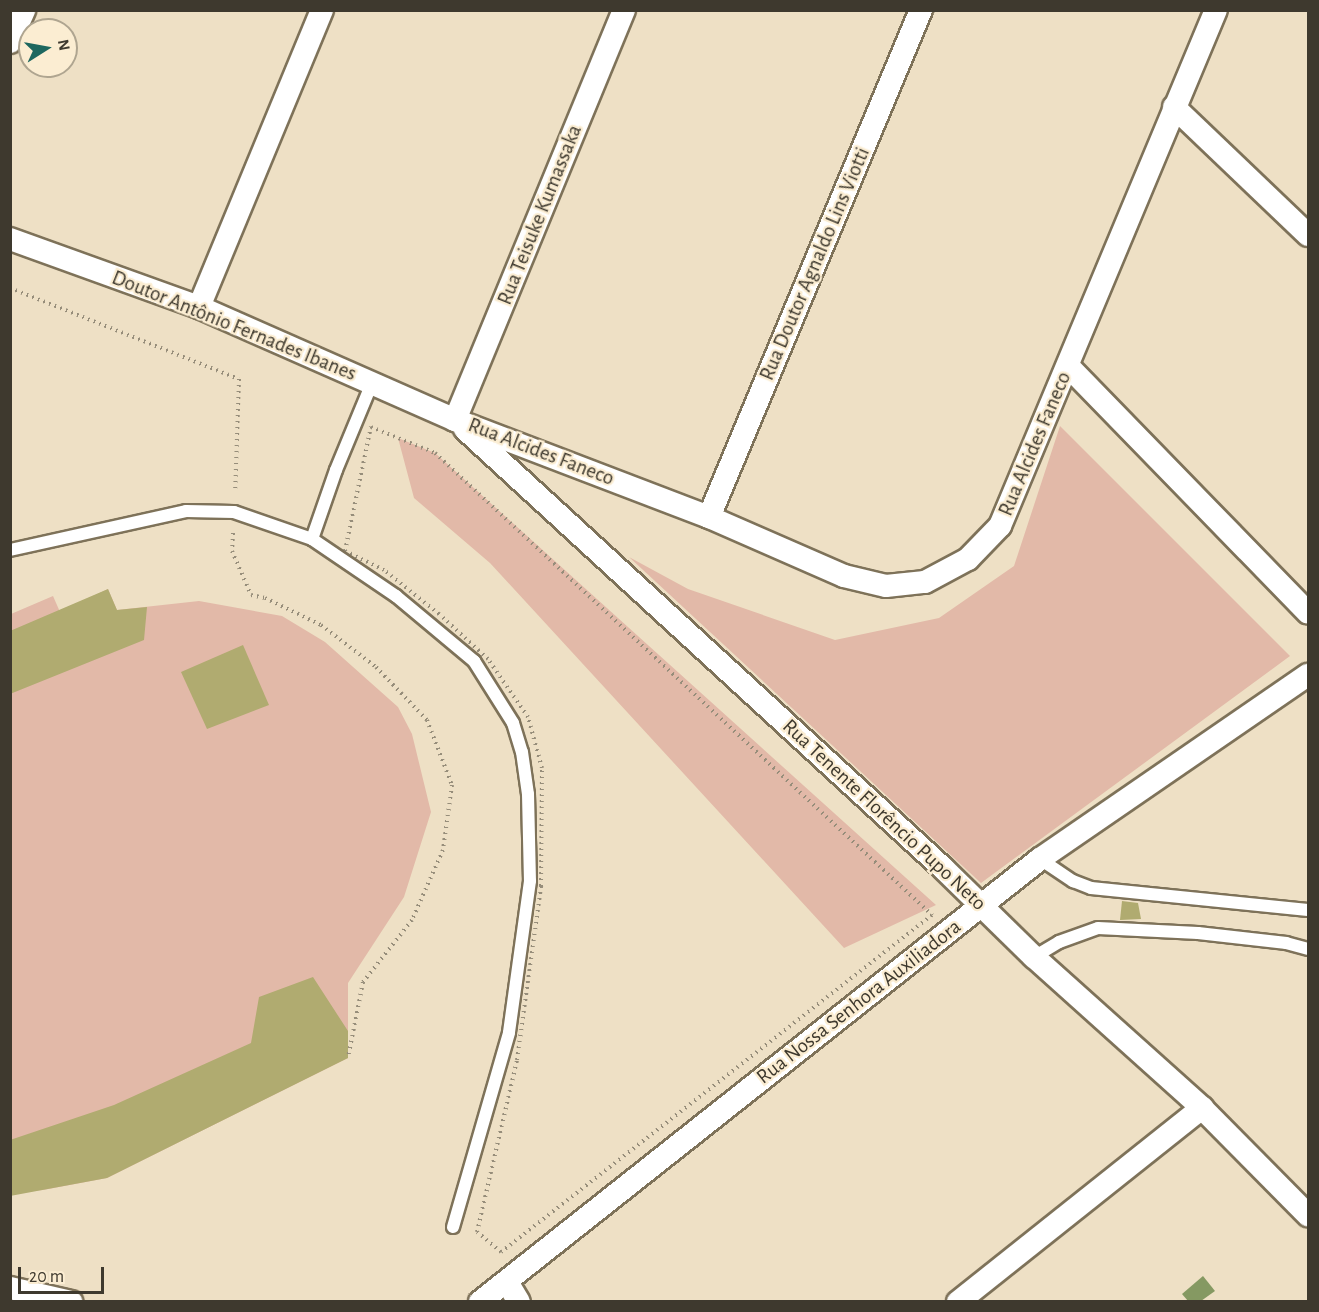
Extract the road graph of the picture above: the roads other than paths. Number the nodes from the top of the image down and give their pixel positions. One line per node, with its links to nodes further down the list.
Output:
1 (24, 10): 6 (street)
2 (322, 10): 10 (street)
3 (624, 10): 13 (street, Rua Teisuke Kumassaka)
4 (921, 10): 14 (street, Rua Doutor Agnaldo Lins Viotti)
5 (1216, 10): 7 (street, Rua Alcides Faneco)
6 (10, 42)
7 (1174, 107): 8 (street); 11 (street, Rua Alcides Faneco)
8 (1308, 235)
9 (10, 239): 10 (street, Doutor Antônio Fernades Ibanes)
10 (199, 307): 12 (street, Doutor Antônio Fernades Ibanes)
11 (1068, 366): 14 (street, Rua Alcides Faneco); 17 (street)
12 (372, 382): 13 (street, Doutor Antônio Fernades Ibanes); 15 (lane)
13 (455, 420): 14 (street, Rua Alcides Faneco); 20 (street, Rua Tenente Florêncio Pupo Neto)
14 (709, 517)
15 (312, 539): 16 (lane); 26 (lane)
16 (10, 550)
17 (1308, 613)
18 (1308, 675): 19 (street, Rua Nossa Senhora Auxiliadora)
19 (1040, 859): 20 (street, Rua Nossa Senhora Auxiliadora); 21 (lane)
20 (982, 904): 23 (street, Rua Tenente Florêncio Pupo Neto); 27 (street, Rua Nossa Senhora Auxiliadora)
21 (1308, 910)
22 (1308, 949): 23 (lane)
23 (1034, 957): 24 (street, Rua Tenente Florêncio Pupo Neto)
24 (1202, 1108): 25 (street, Rua Tenente Florêncio Pupo Neto); 32 (street)
25 (1308, 1215)
26 (453, 1227)
27 (507, 1282): 30 (street, Rua Nossa Senhora Auxiliadora); 31 (street)
28 (10, 1288): 29 (street)
29 (71, 1302)
30 (480, 1302)
31 (519, 1302)
32 (958, 1302)

